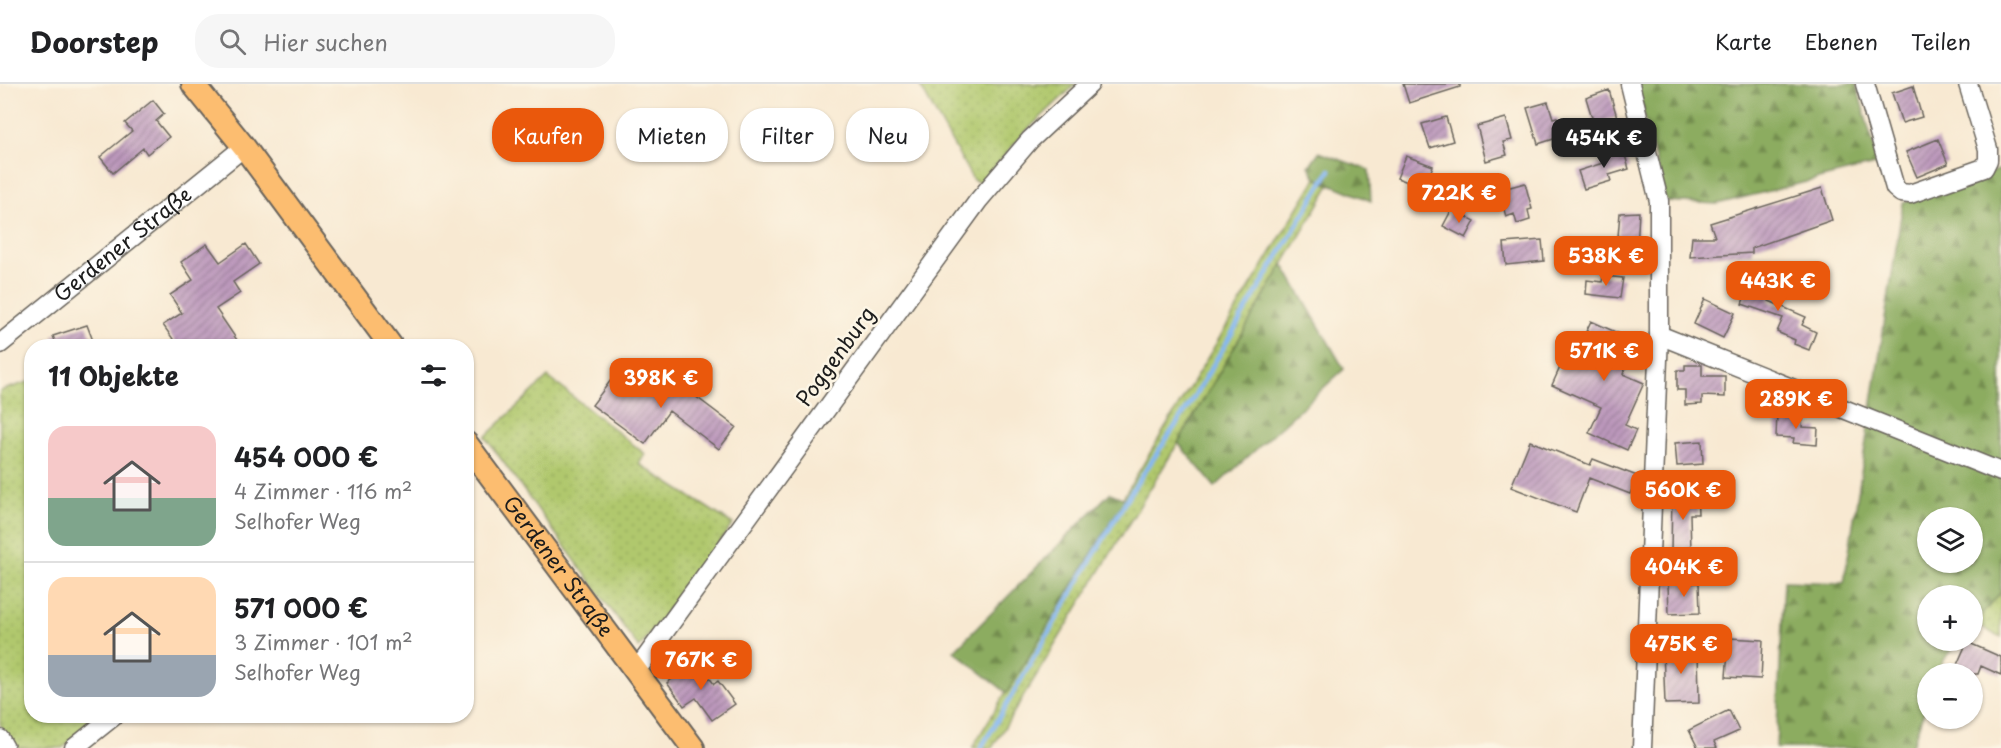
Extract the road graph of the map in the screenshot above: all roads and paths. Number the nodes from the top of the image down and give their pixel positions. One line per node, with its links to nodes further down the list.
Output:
1 (1090, 84): 12 (street, Poggenburg)
2 (1630, 84): 7 (street)
3 (1865, 84): 4 (street)
4 (1968, 84)
5 (199, 86): 6 (main road)
6 (244, 147): 8 (main road); 9 (street, Gerdener Straße)
7 (1659, 335): 11 (street); 18 (street)
8 (386, 339)
9 (0, 344)
10 (474, 454): 12 (main road, Gerdener Straße)
11 (2001, 472)
12 (636, 671): 17 (main road, Gerdener Straße)
13 (105, 723): 16 (street)
14 (0, 740): 15 (street)
15 (5, 748)
16 (74, 748)
17 (693, 748)
18 (1642, 748)

